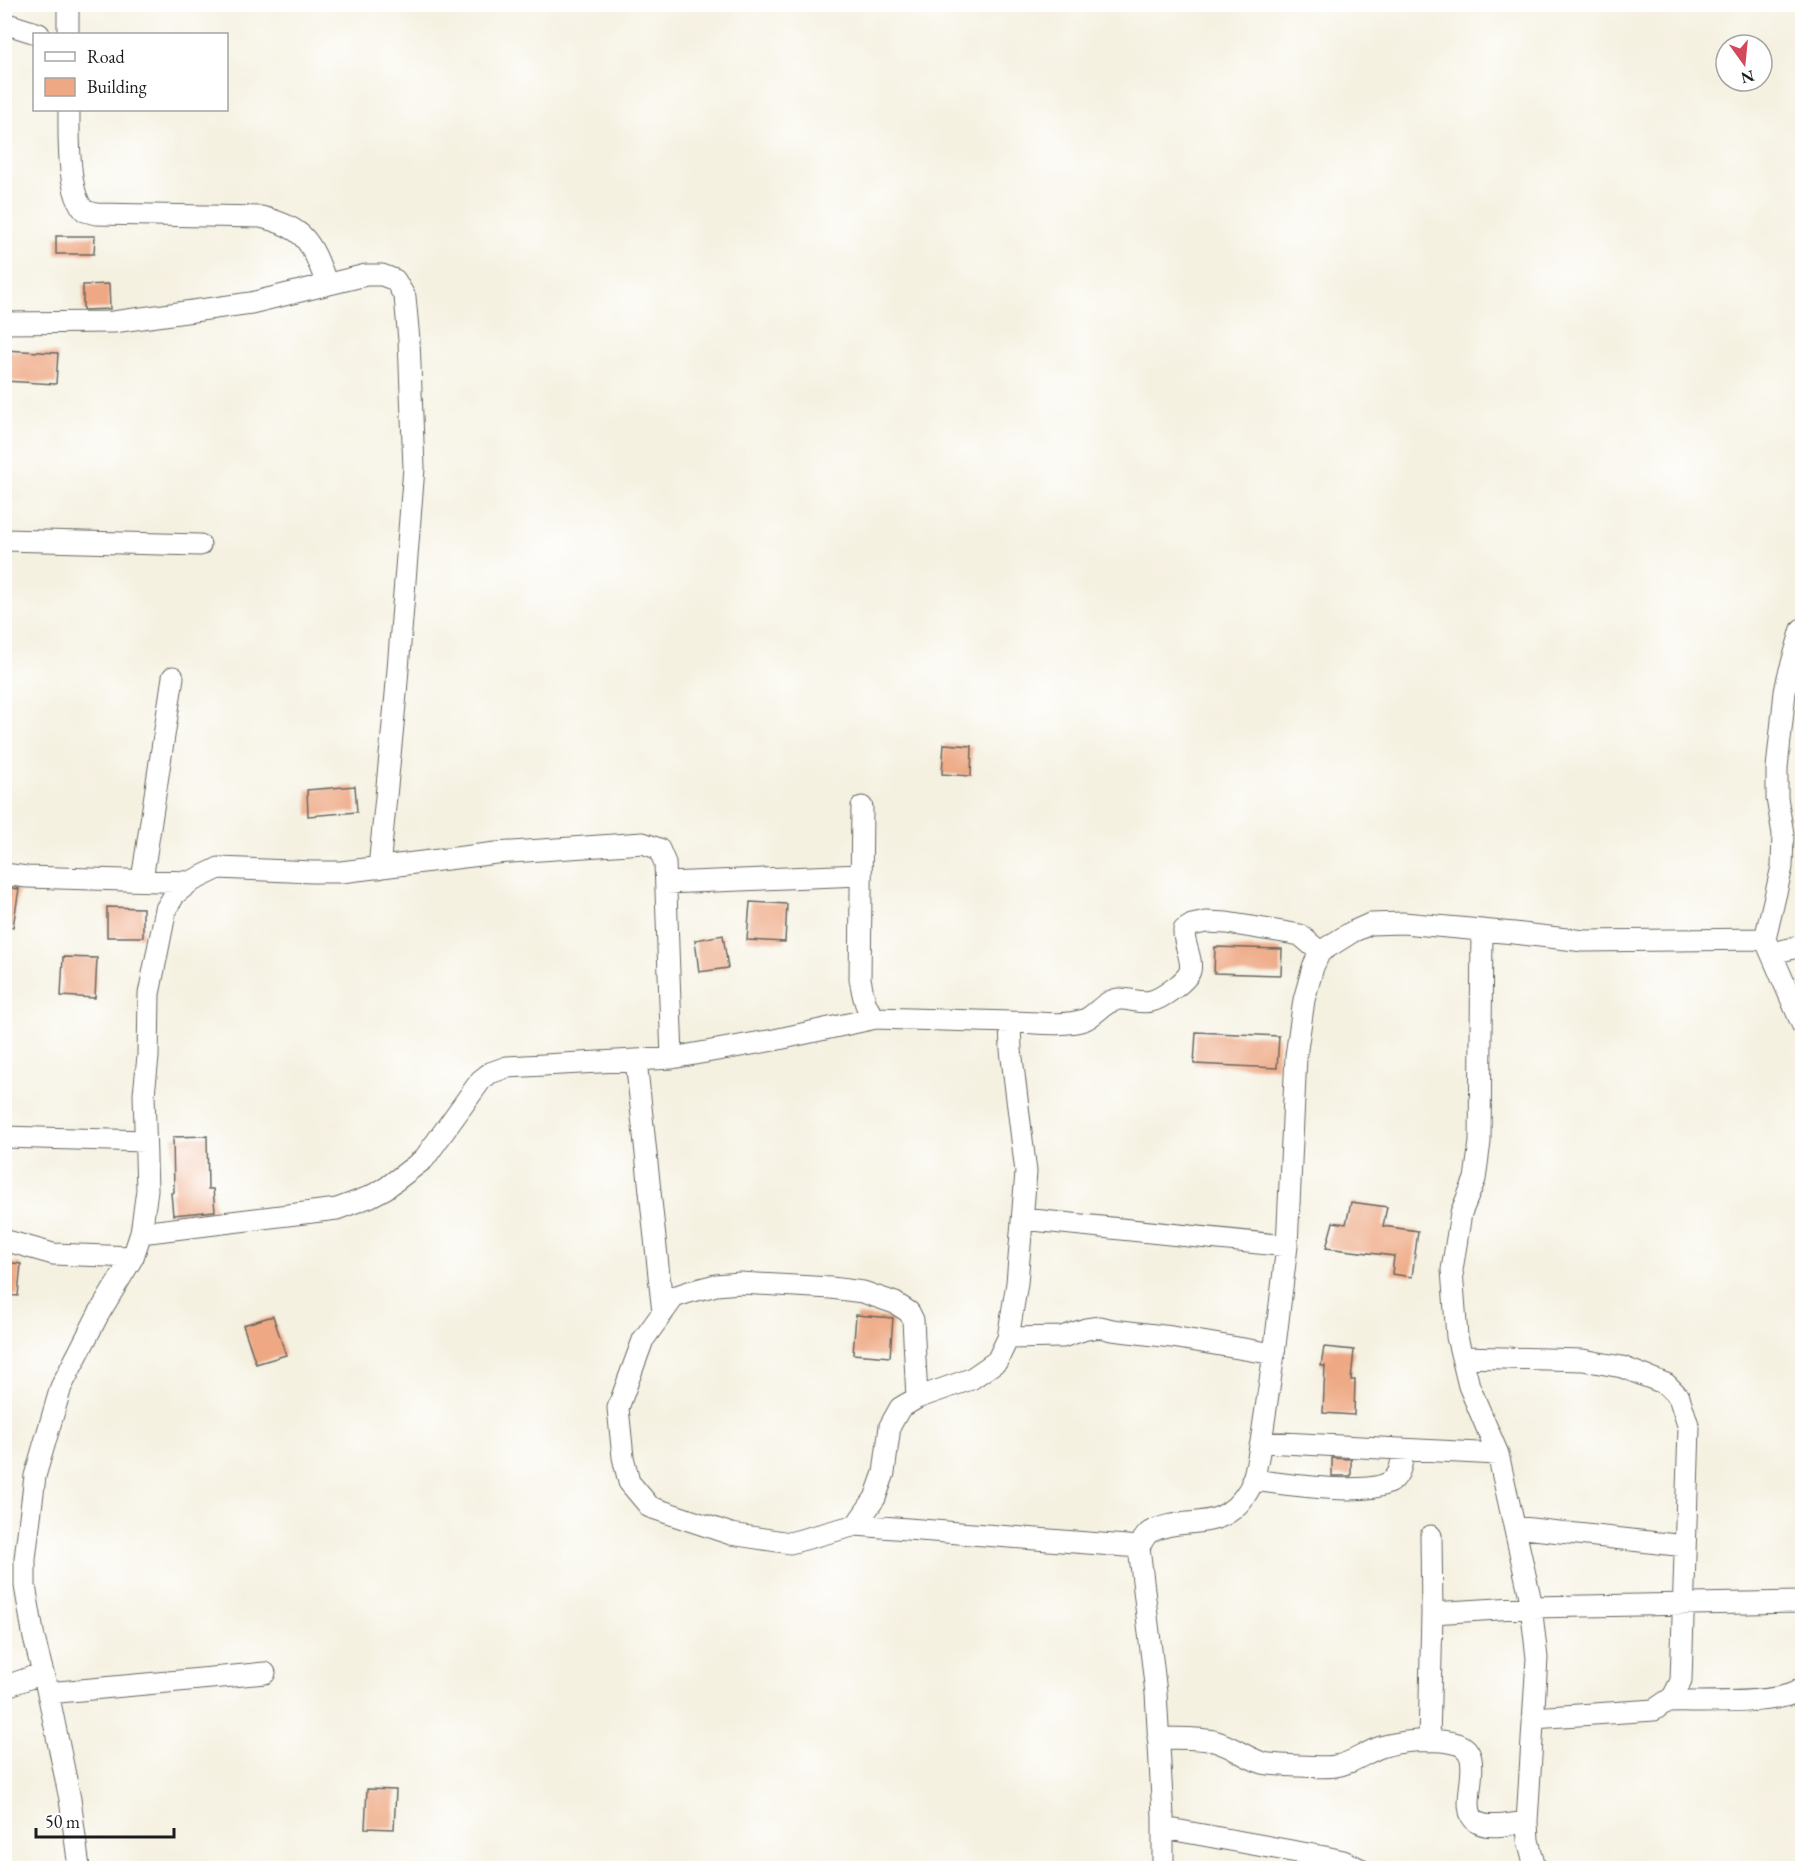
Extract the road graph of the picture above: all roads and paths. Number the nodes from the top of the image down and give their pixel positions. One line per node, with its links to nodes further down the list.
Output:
1 (68, 4): 4 (street)
2 (4, 23): 3 (street)
3 (36, 33)
4 (68, 33)
5 (69, 111): 6 (street)
6 (327, 284): 7 (street); 13 (street)
7 (4, 323)
8 (4, 540): 9 (street)
9 (200, 545)
10 (1803, 629): 20 (street)
11 (173, 677): 16 (street)
12 (862, 807): 15 (street)
13 (378, 868): 17 (street); 18 (street)
14 (4, 874): 16 (street)
15 (861, 875): 18 (street); 23 (street)
16 (142, 880): 17 (street)
17 (190, 882): 29 (street)
18 (666, 883): 26 (street)
19 (1482, 930): 20 (street); 22 (street); 38 (street)
20 (1768, 946): 21 (street); 25 (street)
21 (1803, 946)
22 (1320, 952): 24 (street); 33 (street)
23 (876, 1018): 24 (street); 26 (street)
24 (1010, 1022): 30 (street)
25 (1803, 1024)
26 (672, 1058): 27 (street)
27 (636, 1060): 31 (street); 35 (street)
28 (4, 1137): 29 (street)
29 (144, 1141): 31 (street)
30 (1023, 1219): 33 (street); 36 (street)
31 (141, 1233): 34 (street)
32 (4, 1240): 34 (street)
33 (1287, 1246): 37 (street)
34 (134, 1257): 54 (street)
35 (663, 1313): 39 (street); 44 (street)
36 (1008, 1338): 37 (street); 39 (street)
37 (1274, 1354): 40 (street)
38 (1462, 1357): 42 (street); 47 (street)
39 (917, 1398): 44 (street)
40 (1261, 1442): 41 (street); 43 (street)
41 (1403, 1449): 42 (street); 43 (street)
42 (1498, 1454): 45 (street)
43 (1252, 1480): 48 (street)
44 (856, 1525): 48 (street)
45 (1515, 1527): 47 (street); 51 (street)
46 (1431, 1536): 52 (street)
47 (1685, 1546): 50 (street)
48 (1139, 1547): 59 (street)
49 (1803, 1602): 50 (street)
50 (1683, 1604): 51 (street); 57 (street)
51 (1531, 1607): 52 (street); 58 (street)
52 (1432, 1613): 60 (street)
53 (265, 1673): 54 (street)
54 (46, 1683): 55 (street); 63 (street)
55 (4, 1687)
56 (1803, 1688): 57 (street)
57 (1668, 1702): 58 (street)
58 (1533, 1718): 61 (street)
59 (1158, 1738): 60 (street); 62 (street)
60 (1429, 1741): 61 (street)
61 (1527, 1822): 66 (street)
62 (1164, 1828): 64 (street); 65 (street)
63 (79, 1869)
64 (1163, 1869)
65 (1358, 1869)
66 (1535, 1869)

